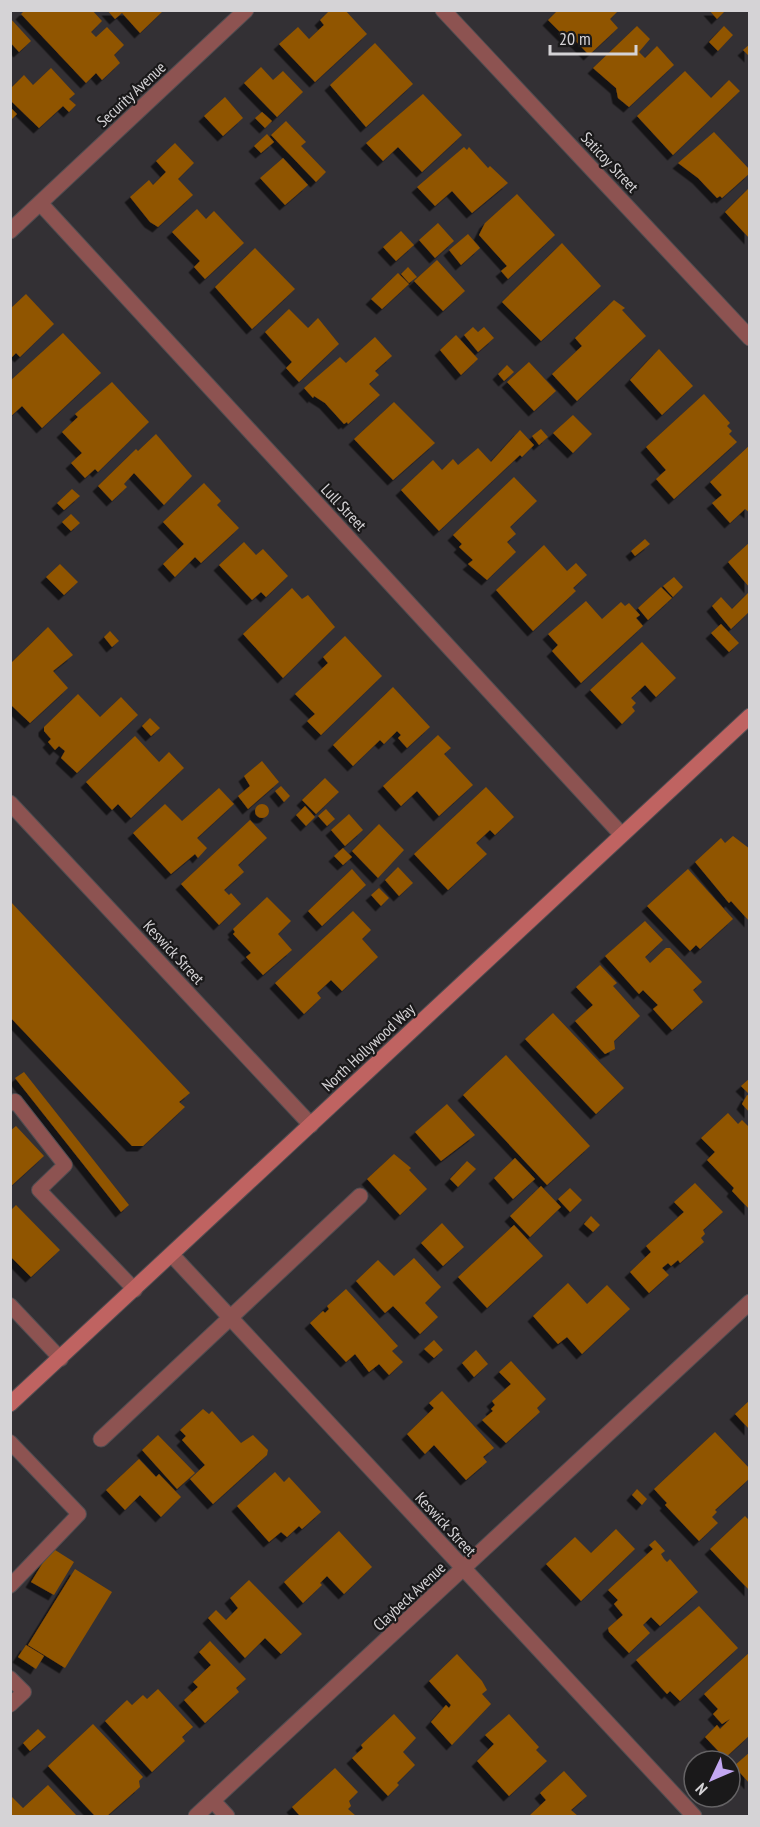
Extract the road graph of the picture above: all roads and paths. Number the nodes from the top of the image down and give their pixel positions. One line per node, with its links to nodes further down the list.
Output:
1 (246, 10): 3 (street, Security Avenue)
2 (443, 10): 5 (street, Saticoy Street)
3 (40, 203): 4 (street); 8 (street, Lull Street)
4 (10, 231)
5 (750, 338)
6 (750, 716): 8 (main road, North Hollywood Way)
7 (10, 803): 10 (street, Keswick Street)
8 (621, 834): 10 (main road, North Hollywood Way)
9 (10, 1104): 13 (lane)
10 (311, 1125): 12 (main road, North Hollywood Way)
11 (360, 1196): 16 (street)
12 (172, 1255): 13 (main road, North Hollywood Way); 16 (street, Keswick Street)
13 (135, 1290): 17 (main road, North Hollywood Way)
14 (750, 1302): 21 (street, Claybeck Avenue)
15 (10, 1305): 17 (lane)
16 (230, 1317): 19 (street); 21 (street, Keswick Street)
17 (61, 1359): 18 (main road, North Hollywood Way)
18 (10, 1404)
19 (101, 1439)
20 (10, 1442): 22 (lane)
21 (464, 1570): 25 (street, Claybeck Avenue); 28 (street, Keswick Street)
22 (10, 1586)
23 (10, 1678): 24 (lane)
24 (10, 1705)
25 (213, 1801): 26 (street, Claybeck Avenue); 27 (street)
26 (196, 1816)
27 (227, 1816)
28 (694, 1816)

